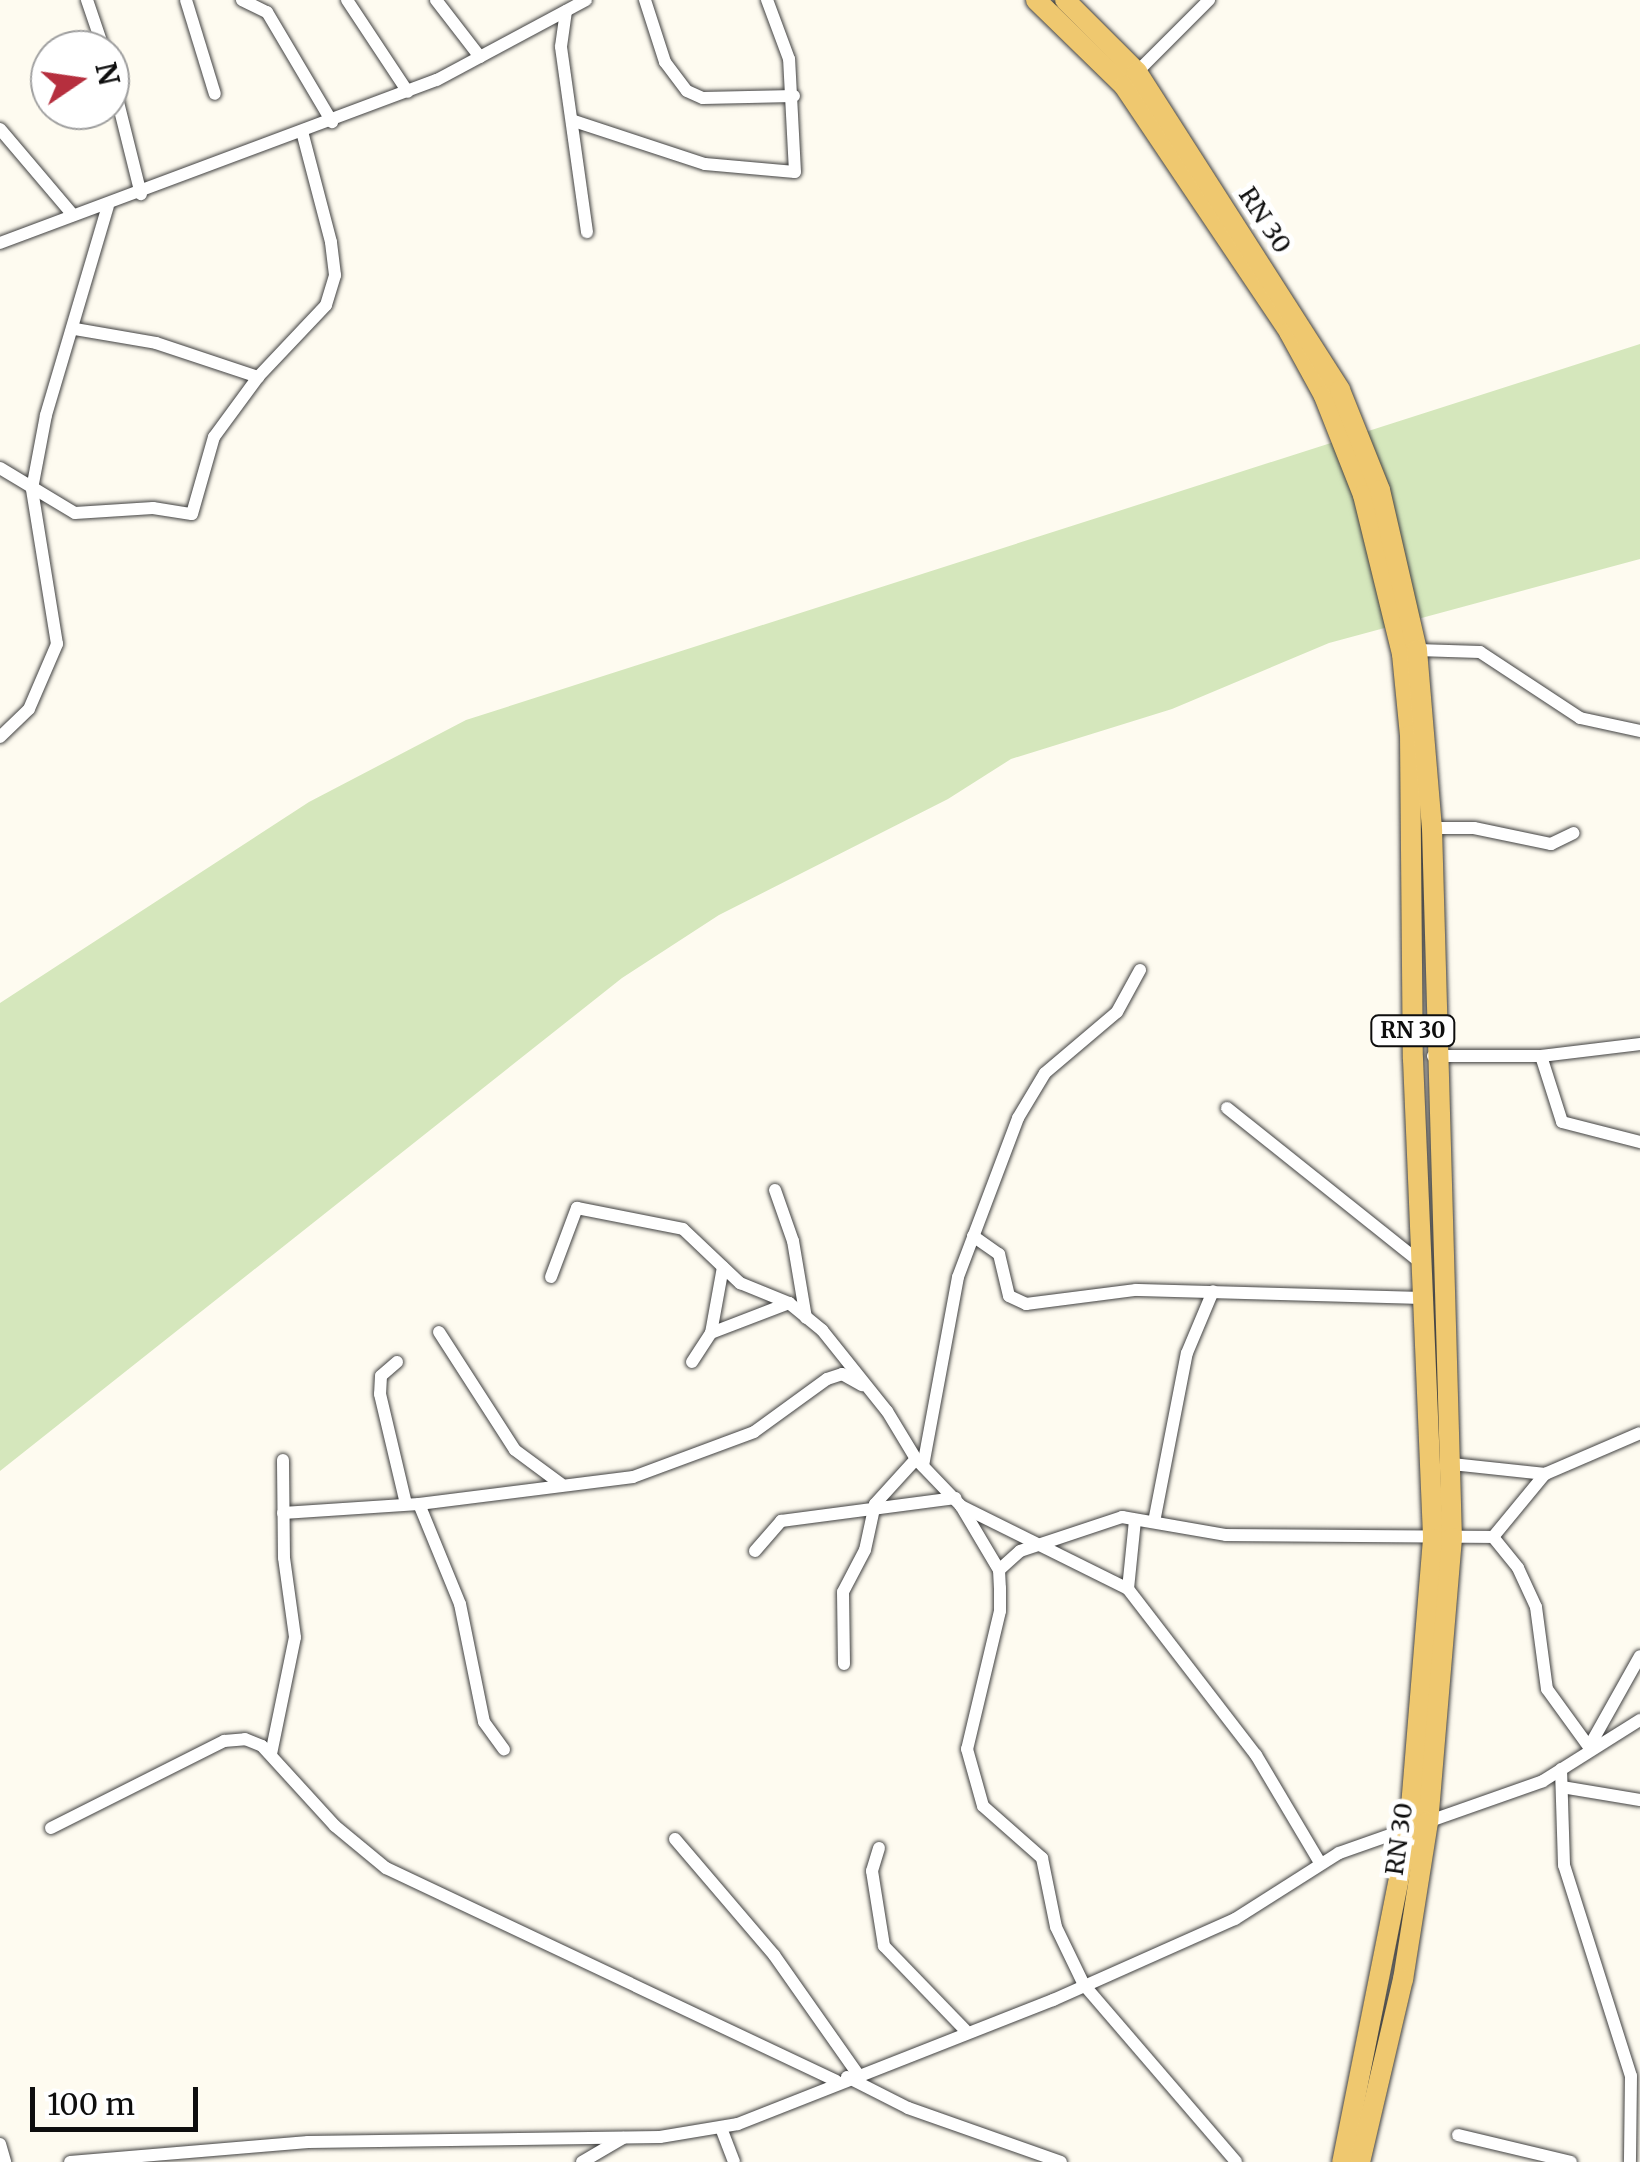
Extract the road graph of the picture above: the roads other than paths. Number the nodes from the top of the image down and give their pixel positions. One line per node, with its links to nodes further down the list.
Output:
1 (87, 0): 13 (street)
2 (186, 0): 17 (street)
3 (242, 0): 19 (street)
4 (347, 0): 16 (street)
5 (436, 0): 14 (street)
6 (586, 0): 12 (street)
7 (645, 0): 18 (street)
8 (767, 0): 18 (street)
9 (1036, 0): 46 (main road, RN 30)
10 (1065, 0): 15 (main road, RN 30 / RN 30)
11 (1209, 0): 15 (street)
12 (566, 11): 14 (street); 20 (street)
13 (97, 30)
14 (480, 58): 16 (street)
15 (1136, 72): 33 (main road, RN 30 / RN 30)
16 (408, 92): 19 (street)
17 (215, 94)
18 (794, 96): 20 (street)
19 (332, 122): 23 (street)
20 (574, 122): 27 (street)
21 (0, 129): 26 (street)
22 (125, 130): 24 (street)
23 (303, 135): 24 (street); 30 (street)
24 (141, 194): 25 (street)
25 (108, 206): 26 (street); 29 (street)
26 (72, 215): 28 (street)
27 (587, 232)
28 (0, 243)
29 (75, 329): 30 (street); 32 (street)
30 (258, 377): 32 (street)
31 (0, 468): 32 (street)
32 (32, 489): 35 (street)
33 (1417, 650): 34 (street); 36 (main road, RN 30 / RN 30)
34 (1640, 731)
35 (0, 737)
36 (1432, 828): 37 (street); 40 (main road, RN 30 / RN 30)
37 (1574, 833)
38 (1140, 970): 45 (street)
39 (1640, 1044): 41 (street)
40 (1434, 1056): 41 (street); 63 (main road, RN 30 / RN 30)
41 (1542, 1056): 43 (street)
42 (1227, 1108): 46 (street)
43 (1640, 1142)
44 (775, 1190): 52 (street)
45 (973, 1236): 49 (street); 62 (street)
46 (1422, 1264): 50 (main road, RN 30)
47 (723, 1267): 48 (street); 51 (street); 54 (street)
48 (552, 1278)
49 (1213, 1291): 50 (street); 71 (street)
50 (1425, 1298): 73 (main road, RN 30)
51 (788, 1304): 52 (street); 54 (street)
52 (806, 1318): 55 (street)
53 (439, 1332): 65 (street)
54 (711, 1333): 57 (street)
55 (845, 1358): 58 (street); 59 (street)
56 (397, 1362): 67 (street)
57 (692, 1362)
58 (842, 1374): 59 (street); 65 (street)
59 (868, 1389): 62 (street)
60 (1640, 1433): 64 (street)
61 (282, 1460): 69 (street)
62 (920, 1463): 66 (street); 68 (street)
63 (1452, 1464): 64 (street); 73 (main road, RN 30 / RN 30)
64 (1545, 1474): 72 (street)
65 (562, 1485): 67 (street)
66 (958, 1502): 68 (street); 74 (street); 76 (street)
67 (412, 1504): 69 (street); 82 (street)
68 (875, 1504): 75 (street); 79 (street)
69 (284, 1513): 83 (street)
70 (1134, 1520): 71 (street); 74 (street); 77 (street)
71 (1154, 1522): 73 (street)
72 (1493, 1537): 73 (street); 81 (street)
73 (1442, 1538): 87 (main road, RN 30)
74 (1044, 1544): 76 (street); 77 (street)
75 (755, 1551)
76 (998, 1570): 92 (street)
77 (1128, 1589): 91 (street)
78 (1640, 1656): 81 (street)
79 (844, 1664)
80 (1640, 1720): 81 (street)
81 (1589, 1747): 84 (street)
82 (504, 1750)
83 (271, 1754): 88 (street); 95 (street)
84 (1561, 1769): 85 (street); 87 (street)
85 (1562, 1787): 86 (street); 94 (street)
86 (1640, 1800)
87 (1419, 1825): 91 (street); 107 (main road, RN 30); 108 (main road, RN 30 / RN 30)
88 (51, 1828)
89 (676, 1838): 95 (street)
90 (879, 1848): 93 (street)
91 (1320, 1863): 92 (street)
92 (1084, 1985): 93 (street); 106 (street)
93 (965, 2030): 95 (street)
94 (1636, 2076): 110 (street)
95 (846, 2077): 96 (street); 105 (street)
96 (721, 2128): 98 (street); 104 (street)
97 (1458, 2135): 109 (street)
98 (625, 2136): 100 (street); 103 (street)
99 (0, 2144): 101 (street)
100 (153, 2158): 102 (street)
101 (5, 2162)
102 (70, 2162)
103 (582, 2162)
104 (734, 2162)
105 (1061, 2162)
106 (1236, 2162)
107 (1342, 2162)
108 (1360, 2162)
109 (1571, 2162)
110 (1630, 2162)

